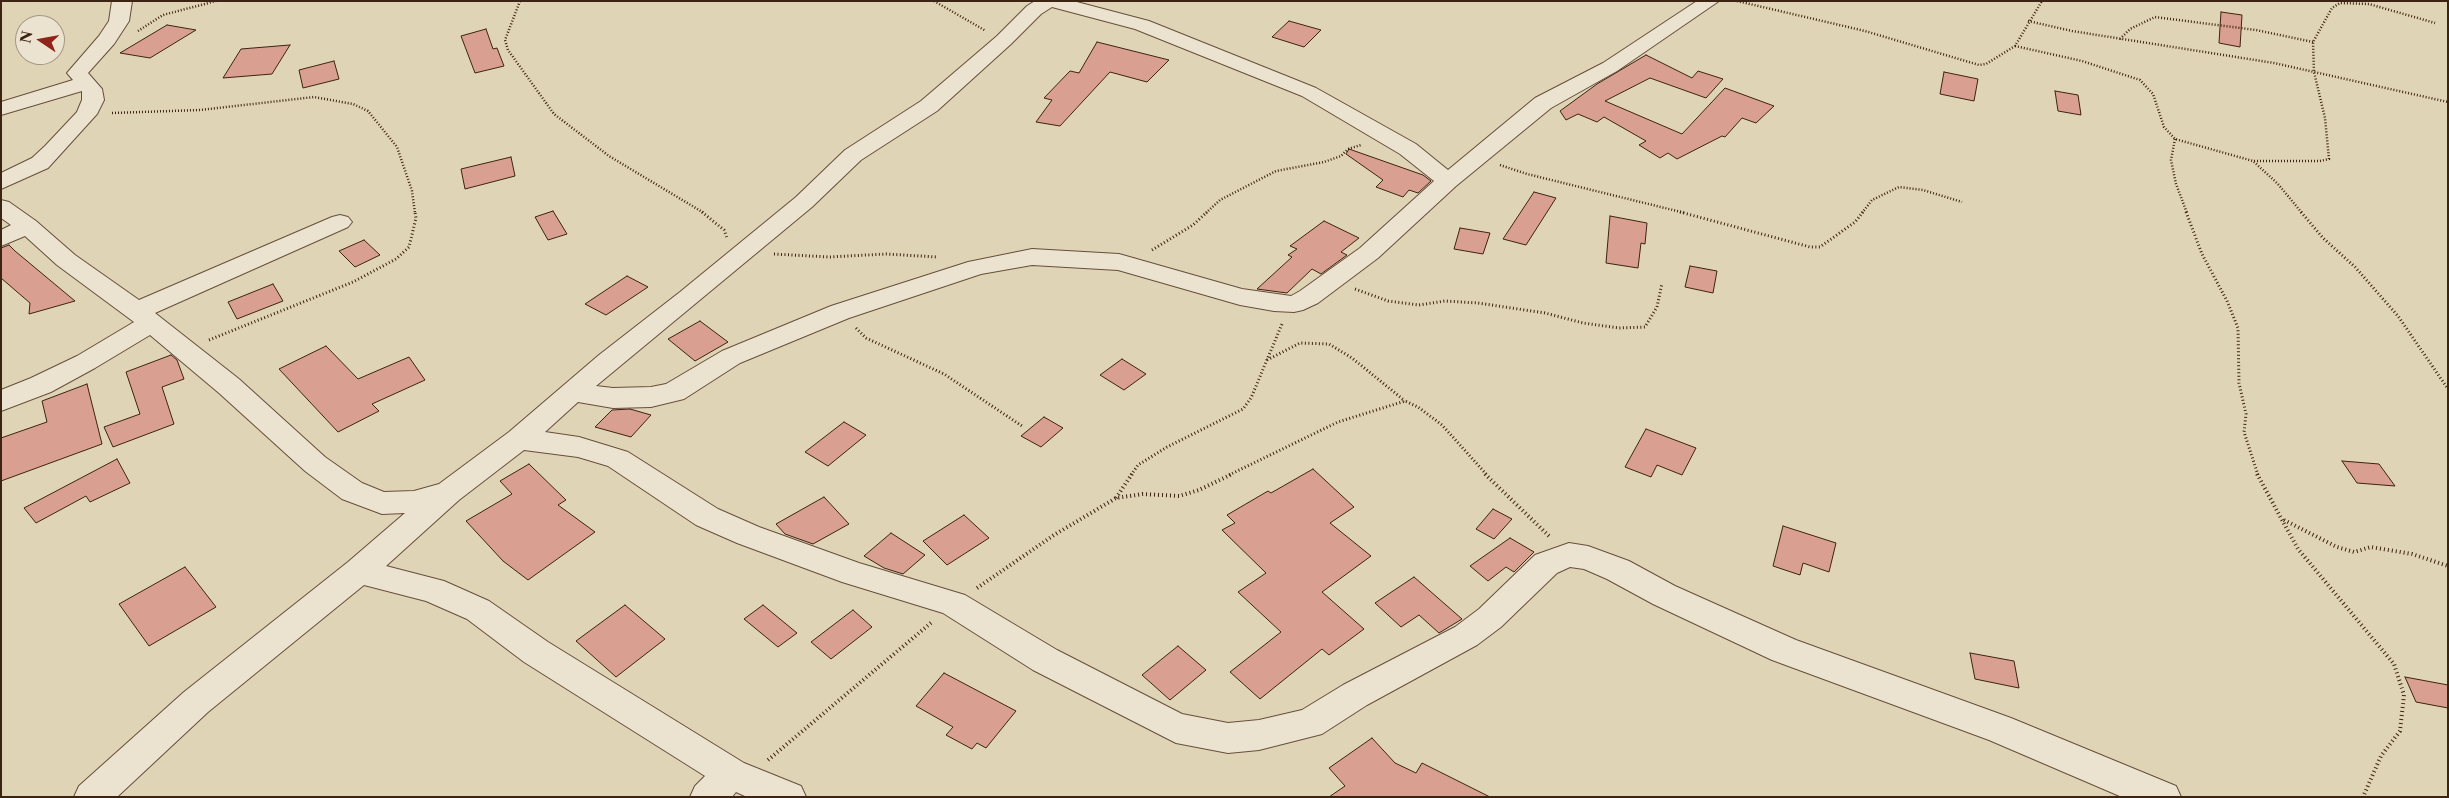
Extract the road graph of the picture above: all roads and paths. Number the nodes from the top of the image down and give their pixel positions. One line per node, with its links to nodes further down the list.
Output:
1 (122, 1): 17 (street)
2 (216, 1): 11 (path)
3 (520, 1): 32 (path)
4 (934, 1): 13 (path)
5 (1050, 1): 13 (street); 21 (street)
6 (1710, 1): 23 (street)
7 (1737, 1): 15 (path)
8 (2042, 1): 9 (path)
9 (2028, 21): 12 (path); 15 (path)
10 (2435, 23): 14 (path)
11 (137, 32)
12 (2120, 39): 14 (path); 16 (path)
13 (1004, 40): 32 (street)
14 (2313, 42): 16 (path)
15 (2015, 46): 22 (path)
16 (2314, 72): 18 (path); 24 (path)
17 (86, 83): 19 (street); 20 (street)
18 (2448, 102)
19 (1, 109)
20 (86, 114): 26 (street); 40 (path)
21 (1388, 138): 25 (street); 34 (path)
22 (2175, 138): 24 (path); 50 (path)
23 (1478, 158): 25 (street); 27 (path)
24 (2253, 161): 42 (path)
25 (1448, 181): 35 (street)
26 (1, 182)
27 (1962, 202)
28 (1, 207): 30 (street)
29 (340, 222): 39 (street)
30 (28, 226): 31 (street); 39 (street)
31 (2, 239)
32 (737, 258): 33 (path); 43 (street)
33 (945, 258)
34 (1119, 262): 37 (street); 38 (street)
35 (1335, 279): 36 (path); 37 (street)
36 (1662, 283)
37 (1289, 304): 41 (path)
38 (840, 312): 43 (street); 46 (path)
39 (144, 317): 40 (street); 44 (street)
40 (184, 350): 48 (street)
41 (1267, 361): 45 (path); 49 (path)
42 (2448, 389)
43 (571, 392): 47 (street)
44 (1, 401)
45 (1405, 401): 49 (path); 51 (path)
46 (1022, 426)
47 (519, 439): 48 (street); 54 (street)
48 (449, 492): 53 (street)
49 (1116, 498): 54 (path)
50 (2284, 520): 52 (path); 59 (path)
51 (1569, 555): 54 (street); 58 (street)
52 (2448, 566)
53 (359, 571): 55 (street); 56 (street)
54 (954, 604): 55 (path)
55 (728, 783): 57 (street)
56 (92, 797)
57 (788, 797)
58 (2163, 797)
59 (2363, 797)

